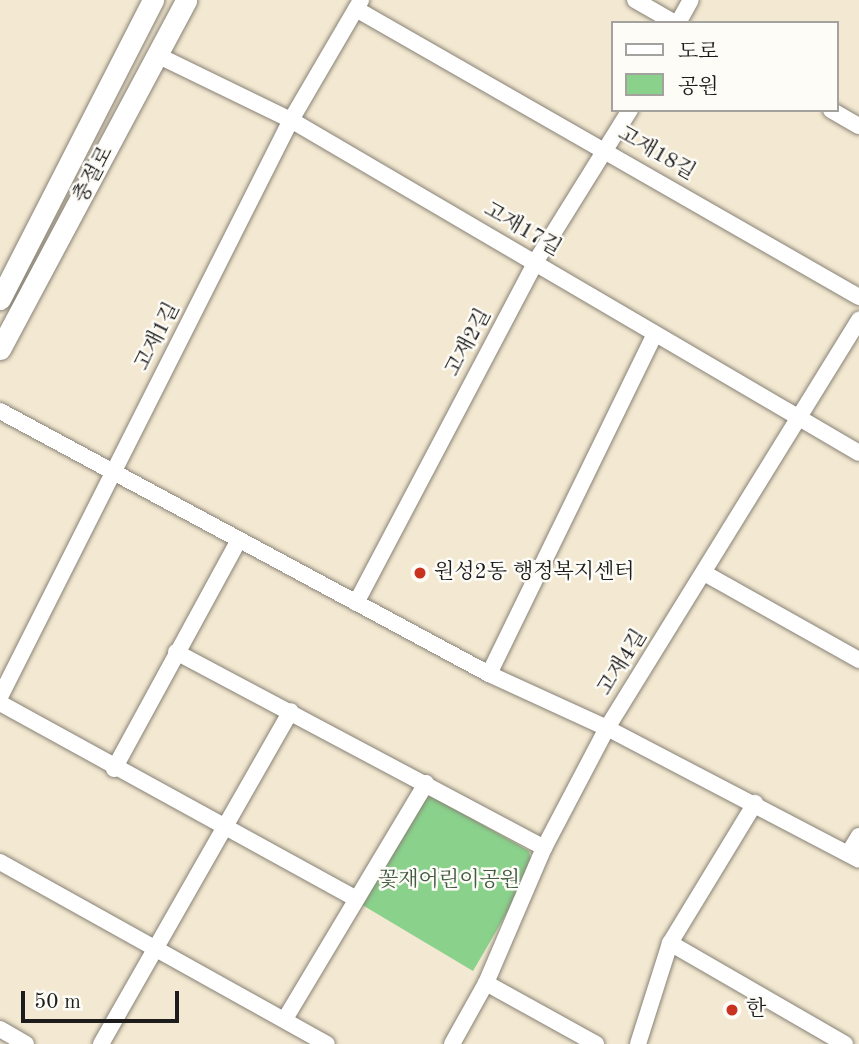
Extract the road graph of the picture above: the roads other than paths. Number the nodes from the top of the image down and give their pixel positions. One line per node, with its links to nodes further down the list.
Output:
1 (153, 0): 16 (street, 충절로)
2 (186, 0): 8 (street, 충절로)
3 (635, 0): 6 (street)
4 (691, 0): 7 (street)
5 (359, 4): 11 (street, 고재1길); 13 (street, 고재18길)
6 (672, 21)
7 (677, 21)
8 (157, 55): 11 (street, 고재17길); 19 (street, 충절로)
9 (629, 112): 13 (street, 고재2길)
10 (834, 112): 12 (street)
11 (291, 120): 14 (street, 고재17길); 23 (street, 고재1길)
12 (859, 126)
13 (608, 151): 14 (street, 고재2길); 15 (street, 고재18길)
14 (536, 261): 18 (street, 고재17길); 26 (street, 고재2길)
15 (859, 297)
16 (0, 299)
17 (859, 320): 21 (street, 고재4길)
18 (655, 334): 21 (street, 고재17길); 29 (street)
19 (0, 349)
20 (0, 411): 23 (street)
21 (797, 416): 22 (street, 고재17길); 25 (street, 고재4길)
22 (859, 453)
23 (115, 469): 24 (street); 30 (street, 고재1길)
24 (239, 540): 26 (street); 27 (street)
25 (704, 573): 28 (street); 33 (street, 고재4길)
26 (356, 603): 29 (street)
27 (176, 652): 32 (street); 34 (street)
28 (859, 660)
29 (489, 674): 33 (street)
30 (0, 697)
31 (0, 703): 34 (street)
32 (291, 711): 35 (street); 37 (street)
33 (607, 728): 36 (street); 39 (street, 고재4길)
34 (114, 769): 37 (street)
35 (426, 783): 39 (street); 42 (street)
36 (755, 803): 40 (street); 43 (street)
37 (223, 828): 42 (street); 44 (street)
38 (859, 836): 40 (street)
39 (544, 848): 45 (street, 고재4길)
40 (853, 857)
41 (0, 862): 44 (street)
42 (354, 898): 46 (street)
43 (670, 943): 53 (street); 54 (street)
44 (154, 947): 46 (street); 49 (street)
45 (486, 983): 51 (street, 고재4길); 52 (street)
46 (285, 1019): 50 (street)
47 (0, 1029): 48 (street)
48 (26, 1044)
49 (102, 1044)
50 (327, 1044)
51 (452, 1044)
52 (596, 1044)
53 (638, 1044)
54 (845, 1044)

